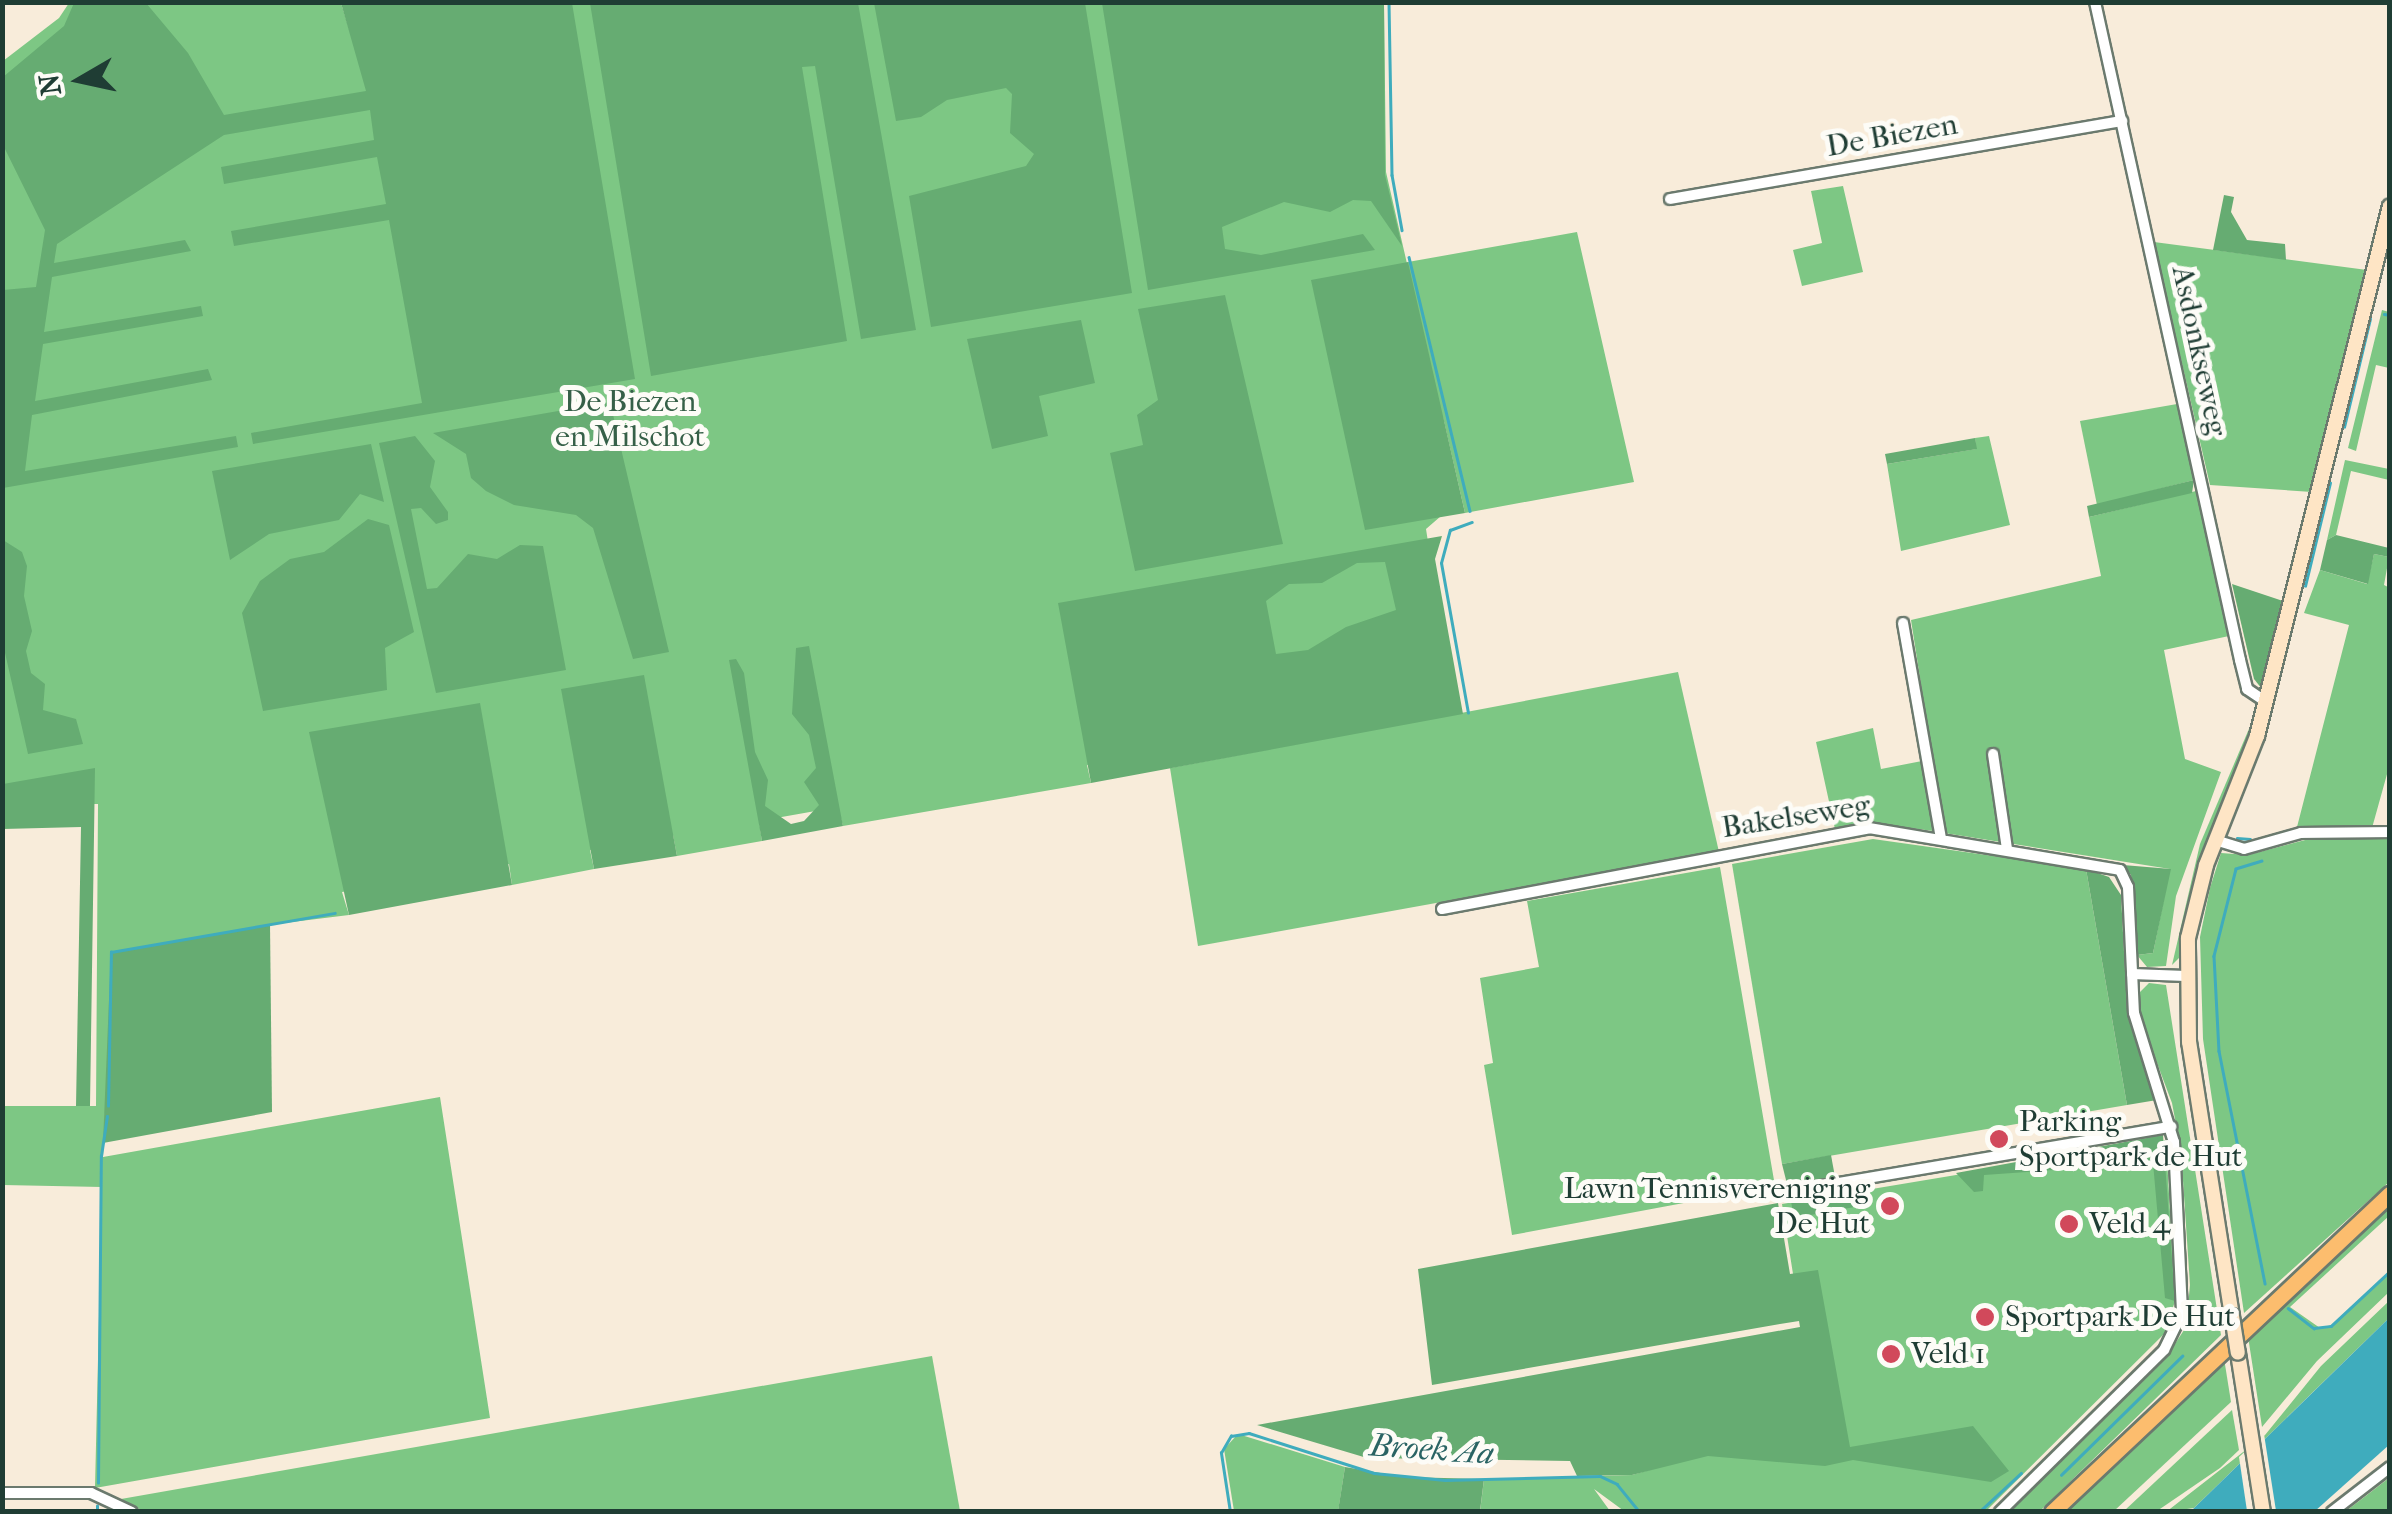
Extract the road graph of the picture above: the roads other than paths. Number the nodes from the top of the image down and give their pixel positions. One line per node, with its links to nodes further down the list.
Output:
1 (2095, 2): 2 (street, Asdonkseweg)
2 (2122, 122): 3 (street, De Biezen); 6 (street, Asdonkseweg)
3 (1670, 200)
4 (2390, 206): 6 (street)
5 (1903, 623): 9 (street)
6 (2266, 702): 10 (street)
7 (1993, 754): 11 (street)
8 (2390, 832): 10 (street)
9 (1941, 838): 11 (street, Bakelseweg); 12 (street, Bakelseweg)
10 (2215, 840): 14 (street)
11 (2006, 850): 13 (street, Bakelseweg)
12 (1442, 908)
13 (2132, 974): 14 (street); 15 (street)
14 (2186, 976): 23 (street, bridge)
15 (2172, 1126): 16 (street); 21 (street)
16 (1779, 1192)
17 (2390, 1194): 22 (main road)
18 (2390, 1467): 24 (street)
19 (2, 1492): 20 (street)
20 (132, 1512)
21 (2000, 1512)
22 (2052, 1512)
23 (2262, 1512)
24 (2332, 1512)

